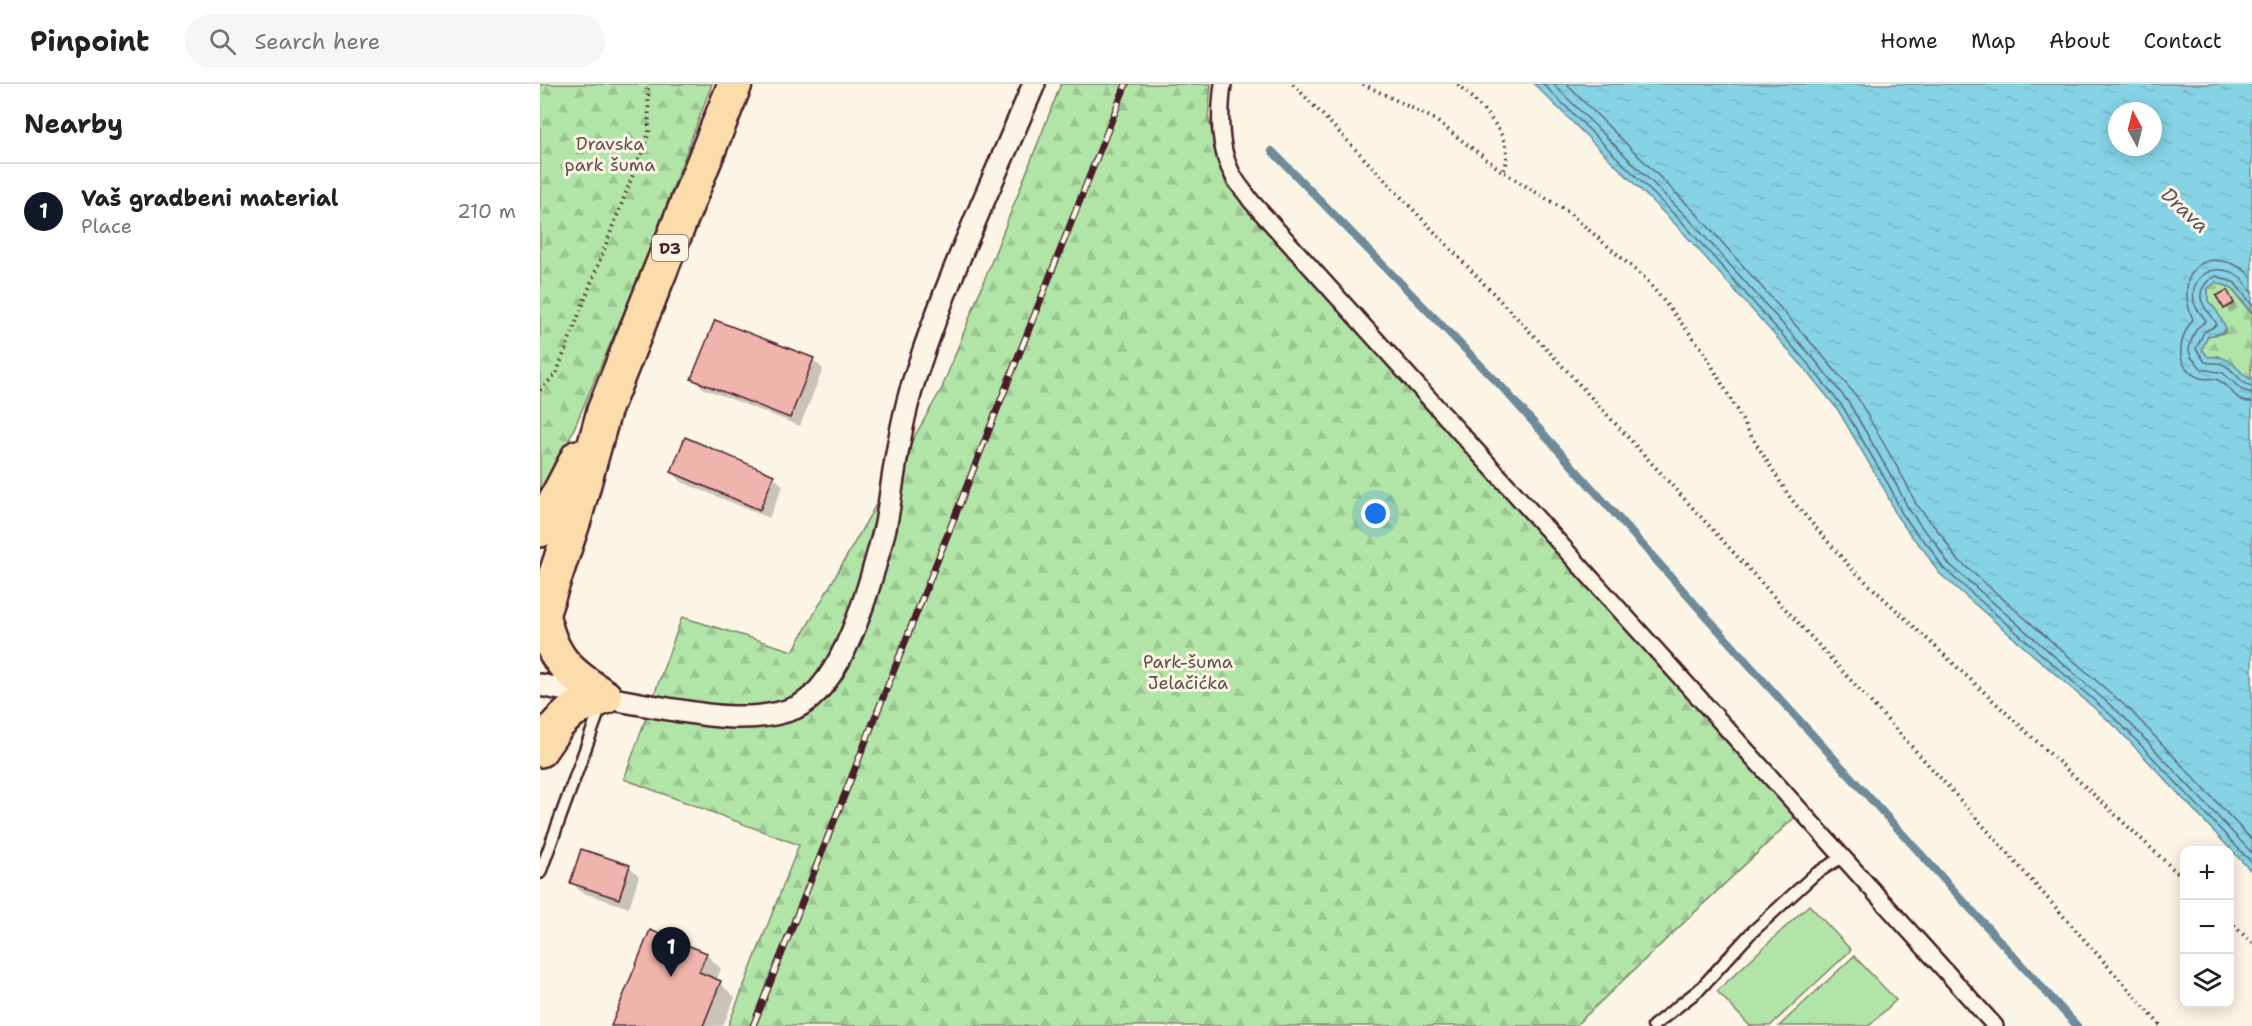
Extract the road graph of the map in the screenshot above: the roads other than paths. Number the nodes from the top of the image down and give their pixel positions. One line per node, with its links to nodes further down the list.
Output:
1 (735, 84): 4 (main road, D3)
2 (1034, 84): 8 (street)
3 (1222, 84): 10 (street)
4 (604, 411): 5 (main road, D3); 6 (main road, D3)
5 (540, 530)
6 (541, 617): 8 (main road)
7 (540, 685): 8 (street)
8 (605, 697): 9 (main road); 11 (lane)
9 (540, 750)
10 (1842, 857): 12 (lane); 13 (street)
11 (540, 873)
12 (1653, 1026)
13 (1995, 1026)

